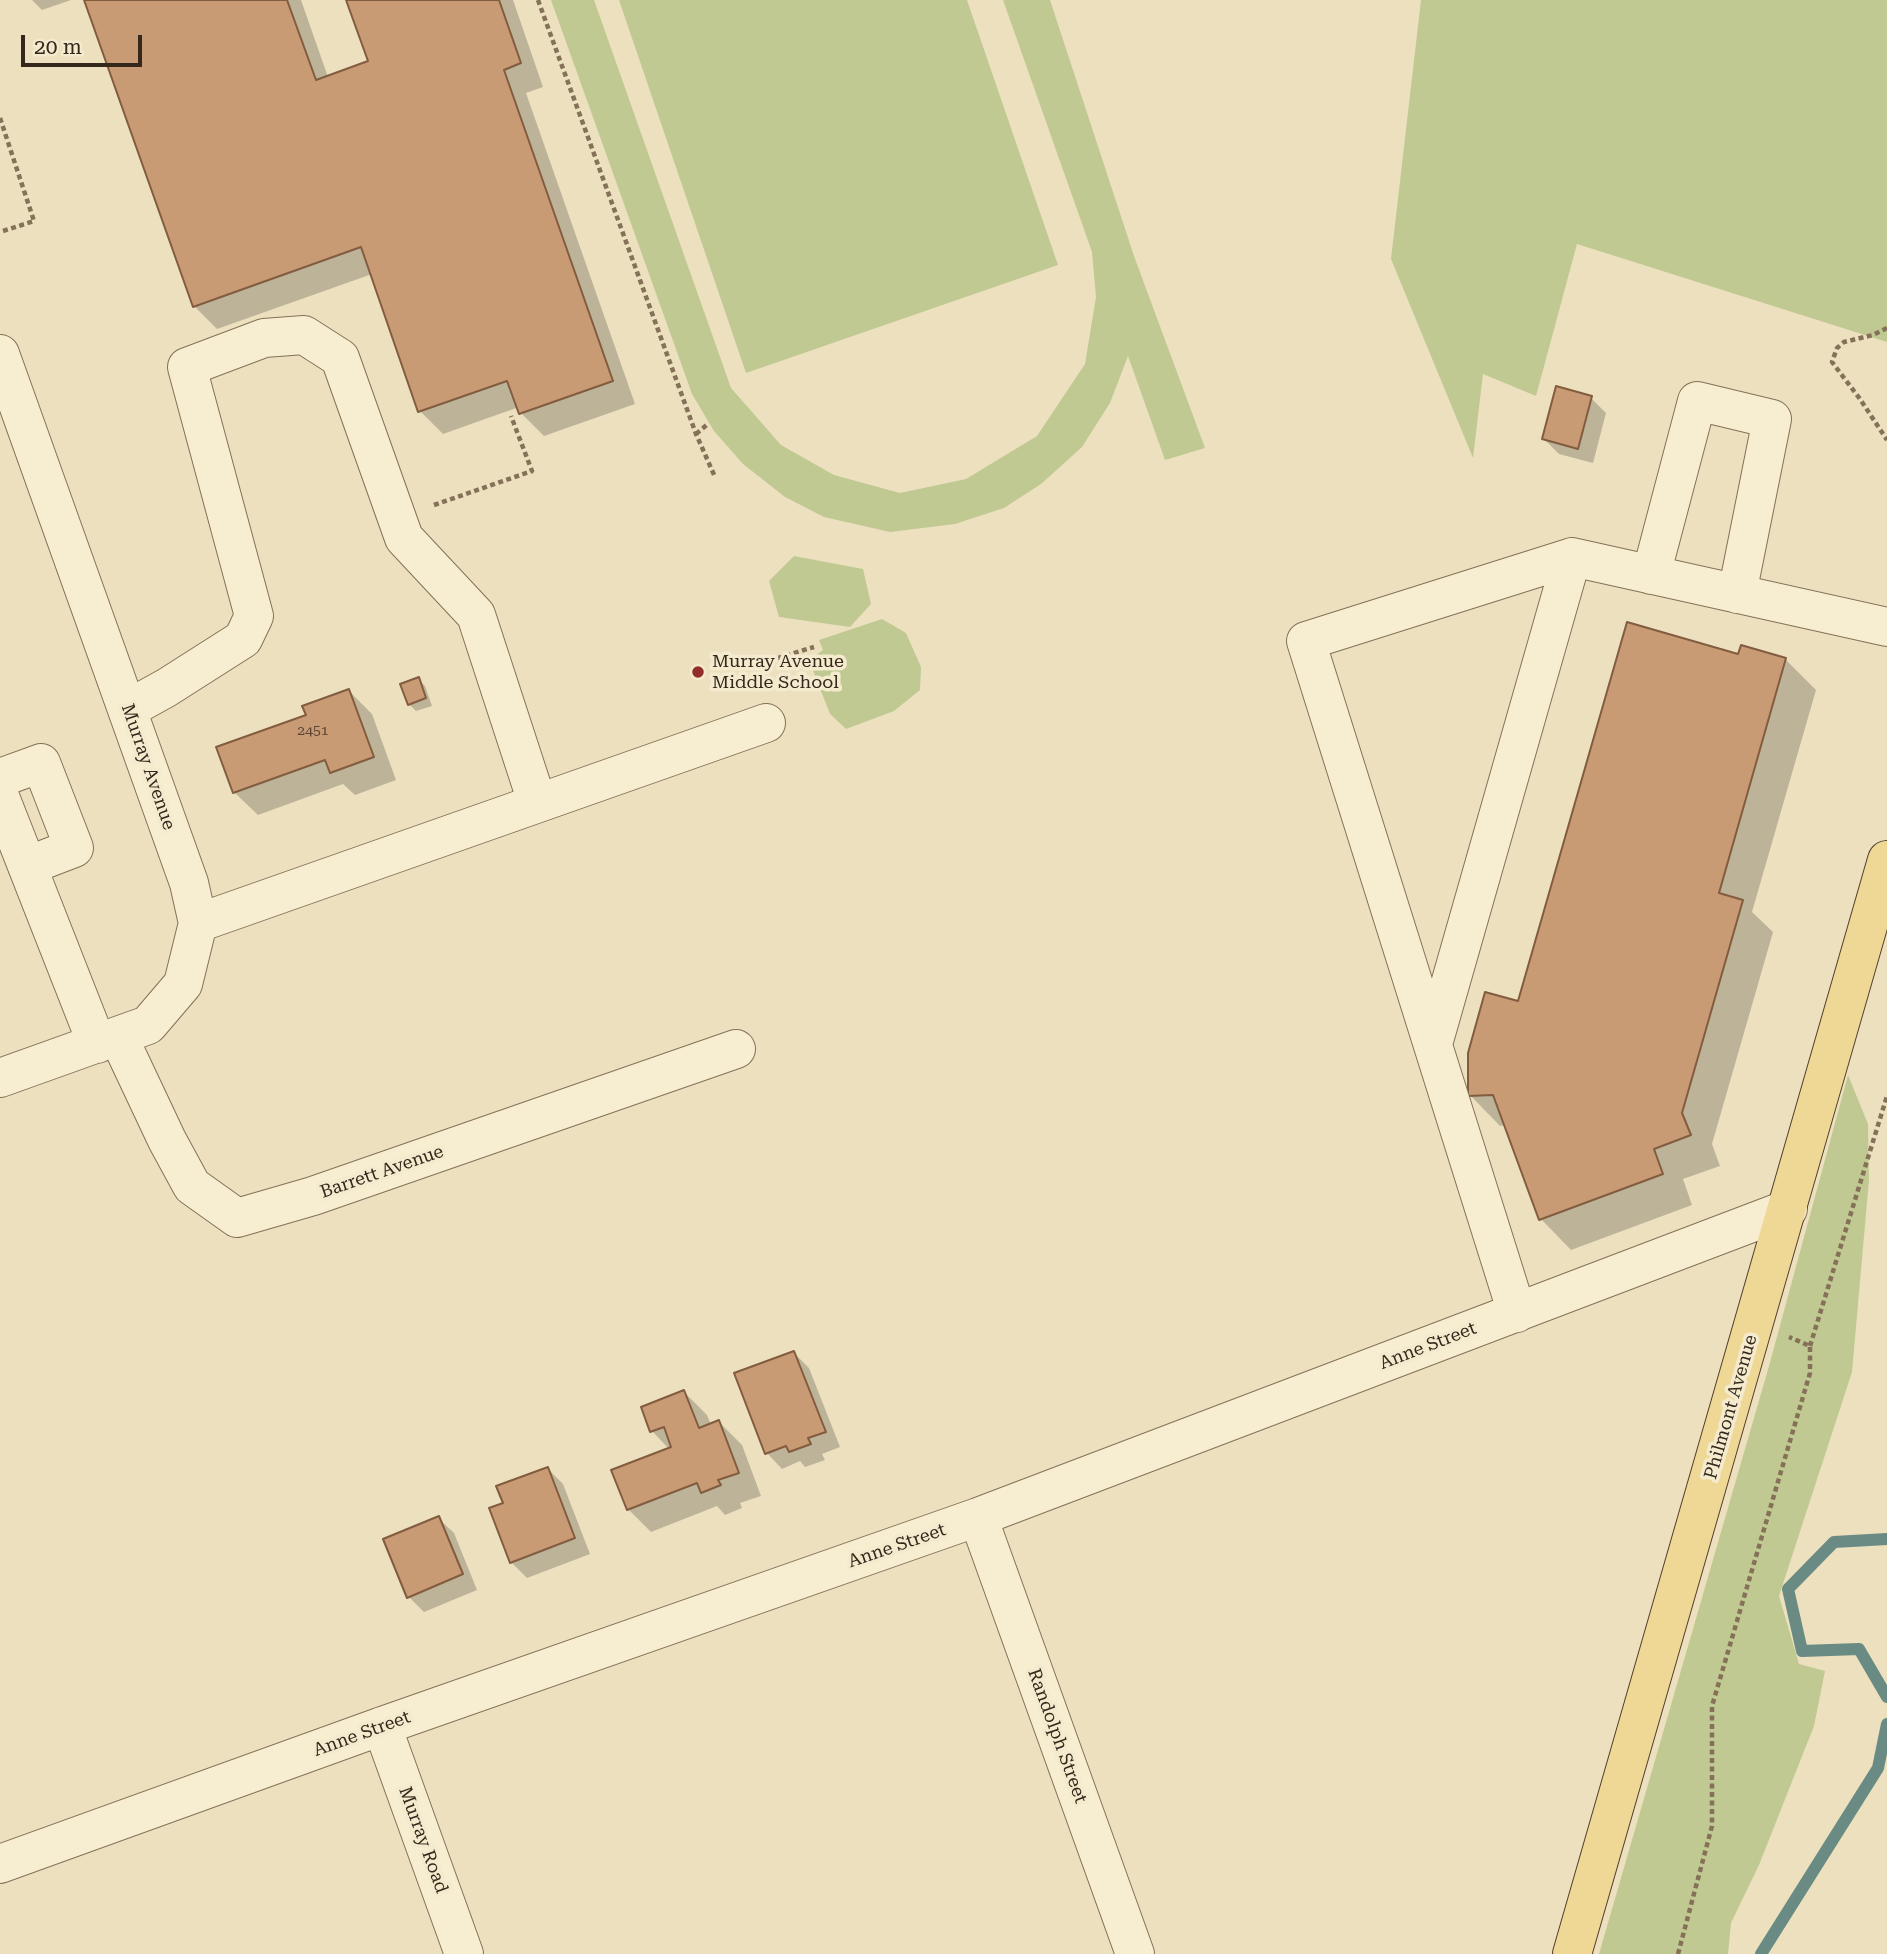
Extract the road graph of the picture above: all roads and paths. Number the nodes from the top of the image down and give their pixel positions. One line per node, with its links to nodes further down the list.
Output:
1 (538, 0): 8 (path)
2 (0, 118): 3 (path)
3 (0, 232)
4 (1887, 328): 9 (path)
5 (0, 354): 18 (street, Murray Avenue)
6 (511, 416): 11 (path)
7 (709, 423): 8 (path)
8 (696, 434): 10 (path)
9 (1887, 440)
10 (715, 477)
11 (433, 505)
12 (1572, 557): 13 (street); 27 (street); 27 (street)
13 (1651, 575): 14 (street); 14 (street)
14 (1737, 594): 15 (street)
15 (1887, 627)
16 (814, 647): 17 (path)
17 (745, 667)
18 (128, 709): 22 (street); 25 (street, Murray Avenue)
19 (766, 723): 22 (street)
20 (0, 778): 24 (street)
21 (0, 797): 24 (street)
22 (537, 802): 25 (street)
23 (1887, 860): 31 (main road, Philmont Avenue)
24 (27, 866): 26 (street)
25 (198, 923): 26 (street, Murray Avenue)
26 (108, 1040): 28 (street, Barrett Avenue); 29 (street, Murray Avenue)
27 (1433, 1044): 32 (street)
28 (736, 1049)
29 (0, 1078)
30 (1887, 1096): 34 (path)
31 (1788, 1209): 32 (street, Anne Street); 40 (main road, Philmont Avenue)
32 (1517, 1312): 35 (street, Anne Street)
33 (1788, 1336): 34 (path)
34 (1810, 1346): 41 (path)
35 (978, 1517): 36 (street, Anne Street); 39 (street, Randolph Street)
36 (382, 1726): 37 (street, Anne Street); 38 (street, Murray Road)
37 (0, 1864)
38 (464, 1954)
39 (1135, 1954)
40 (1572, 1954)
41 (1678, 1954)

